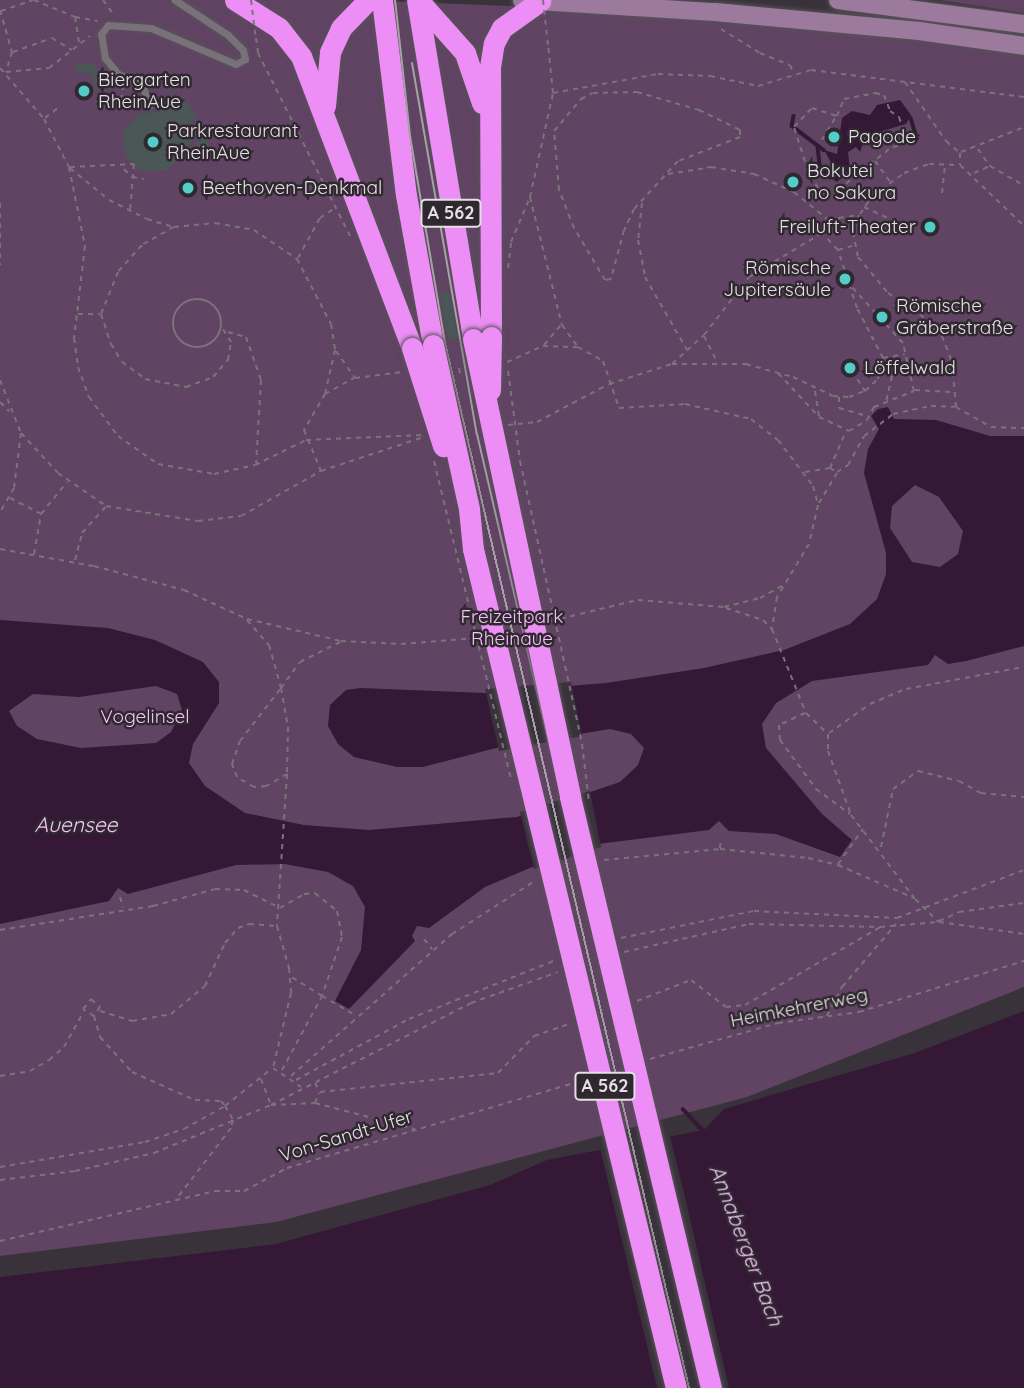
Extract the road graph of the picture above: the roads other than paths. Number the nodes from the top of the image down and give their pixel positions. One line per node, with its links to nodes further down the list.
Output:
1 (175, 0): 12 (lane)
2 (235, 0): 14 (highway)
3 (368, 0): 14 (highway)
4 (382, 0): 16 (highway, A 562)
5 (418, 0): 13 (highway); 15 (highway, A 562)
6 (535, 0): 10 (main road); 13 (highway)
7 (838, 0): 8 (main road)
8 (922, 4): 9 (main road); 10 (lane)
9 (1024, 24)
10 (919, 31): 11 (main road)
11 (1024, 46)
12 (149, 106)
13 (487, 136): 15 (highway)
14 (332, 143): 16 (highway)
15 (482, 338): 18 (highway, A 562, bridge)
16 (423, 346): 17 (highway, A 562, bridge)
17 (676, 1388)
18 (711, 1388)

